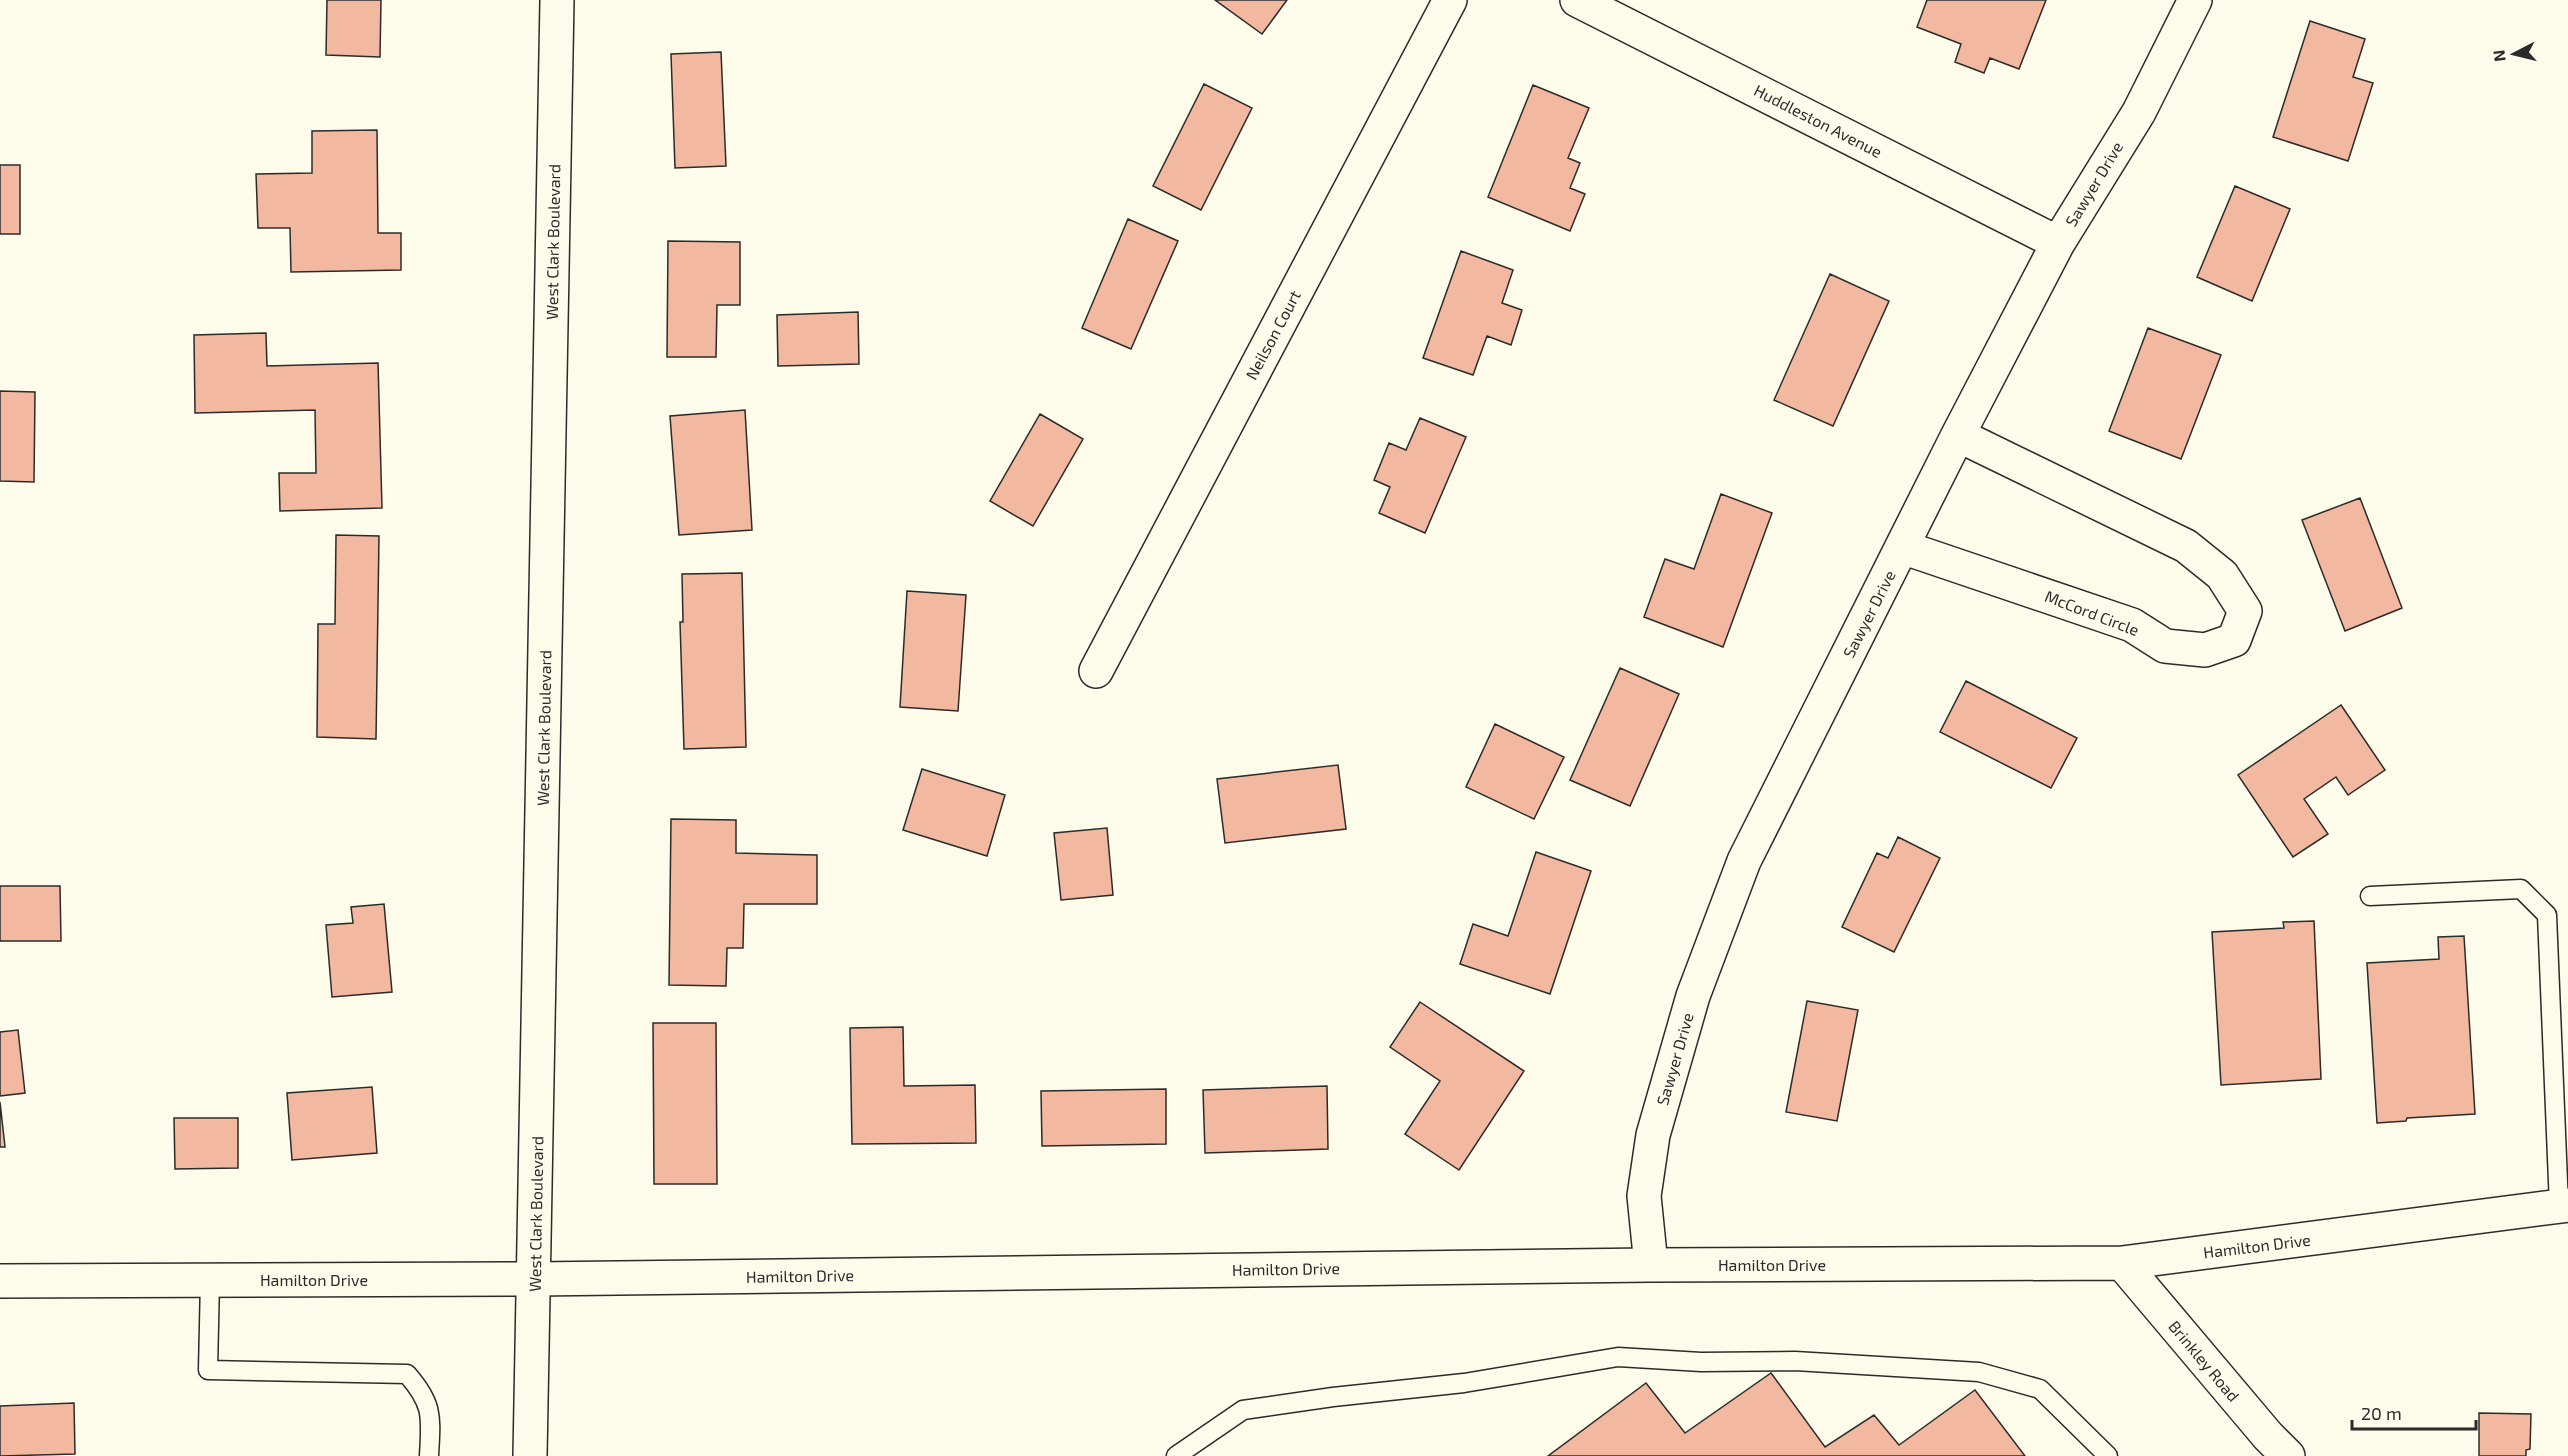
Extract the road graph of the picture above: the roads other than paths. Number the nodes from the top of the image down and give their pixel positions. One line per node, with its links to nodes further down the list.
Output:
1 (557, 0): 13 (street, West Clark Boulevard)
2 (1450, 0): 8 (street, Neilson Court)
3 (1577, 0): 5 (street, Huddleston Avenue)
4 (2195, 0): 5 (street, Sawyer Drive)
5 (2058, 243): 6 (street, Sawyer Drive)
6 (1958, 435): 7 (street, Sawyer Drive); 7 (street, McCord Circle)
7 (1902, 547): 12 (street, Sawyer Drive)
8 (1096, 670)
9 (2370, 896): 10 (lane)
10 (2564, 1206): 11 (street, Hamilton Drive)
11 (2122, 1263): 12 (street, Hamilton Drive); 20 (street, Brinkley Road)
12 (1651, 1264): 13 (street, Hamilton Drive)
13 (535, 1279): 14 (street, Hamilton Drive); 17 (street, West Clark Boulevard)
14 (210, 1280): 15 (street, Hamilton Drive); 16 (lane)
15 (0, 1281)
16 (429, 1456)
17 (530, 1456)
18 (1176, 1456): 19 (lane)
19 (2108, 1456)
20 (2288, 1456)

